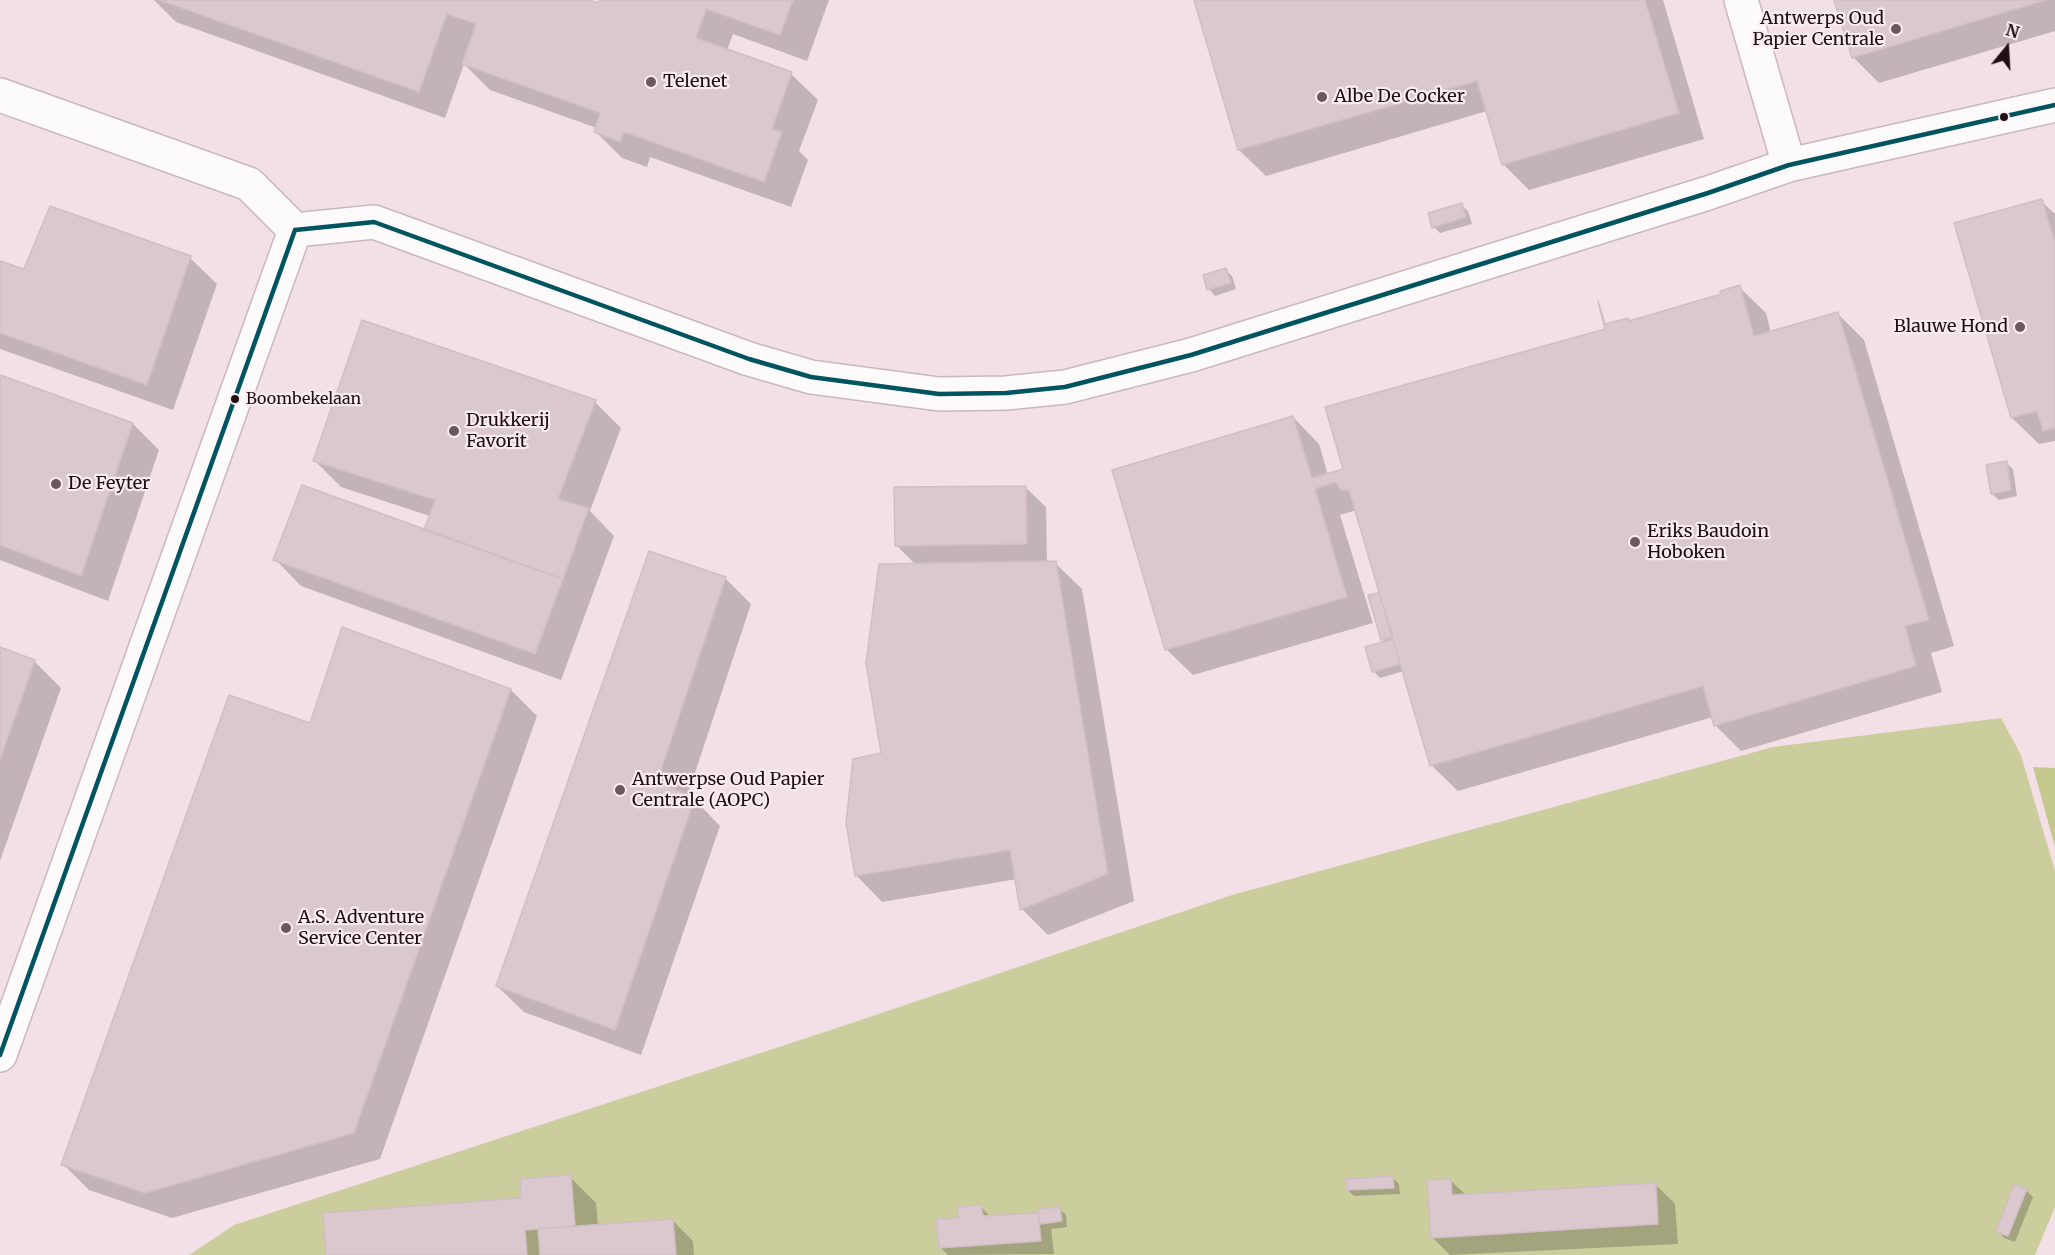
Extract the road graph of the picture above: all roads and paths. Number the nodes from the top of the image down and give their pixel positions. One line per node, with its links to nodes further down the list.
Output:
1 (1741, 0): 4 (street)
2 (0, 95): 5 (street)
3 (2055, 105): 4 (street)
4 (1789, 165): 5 (street)
5 (295, 230): 6 (street)
6 (0, 1055)

